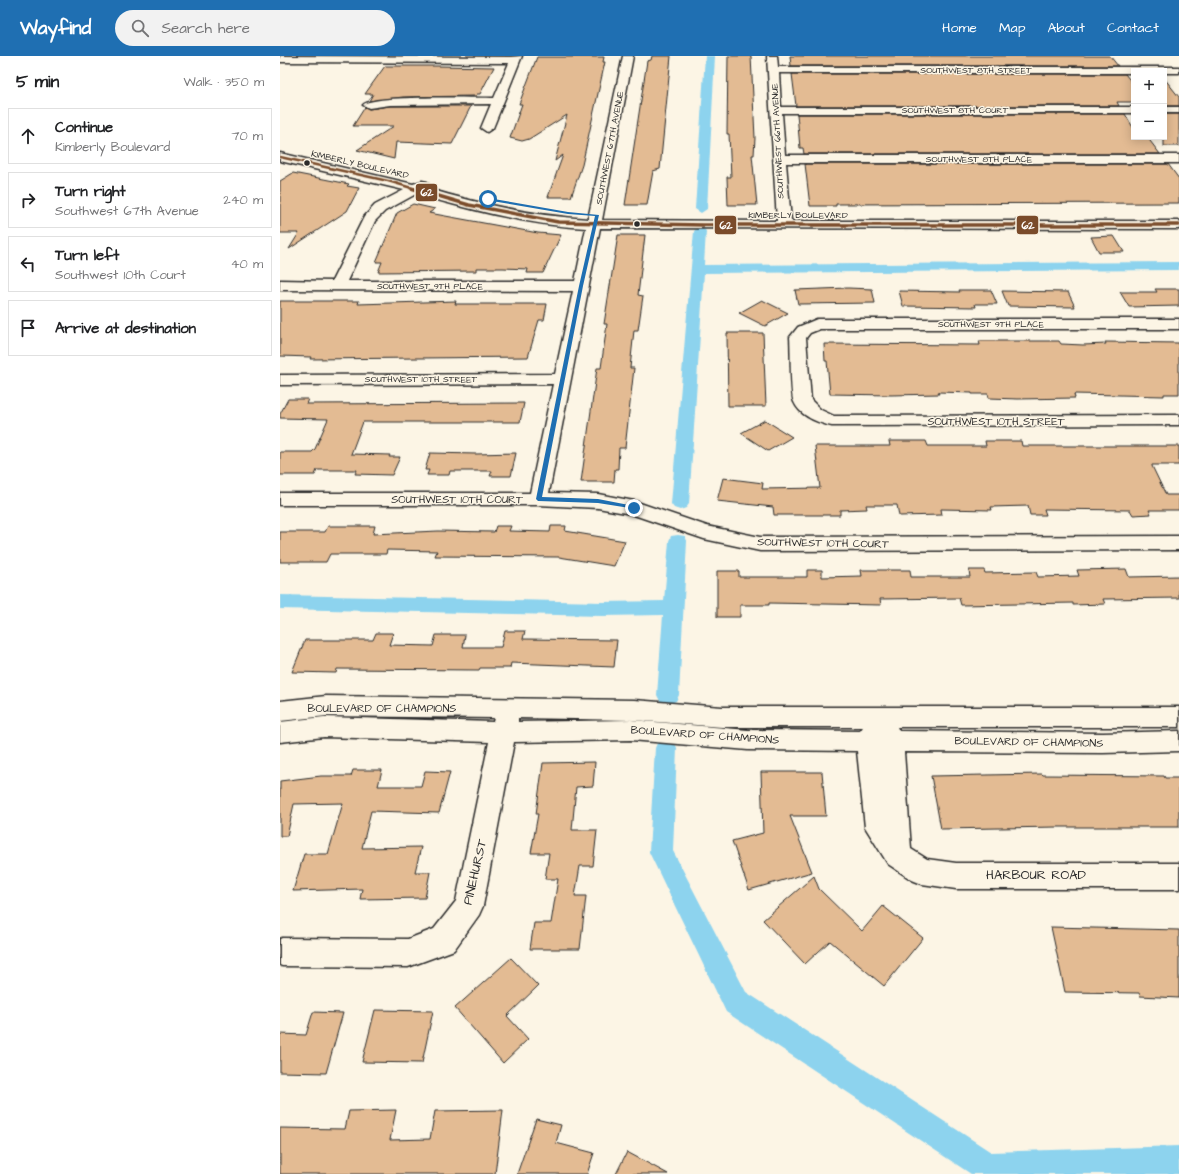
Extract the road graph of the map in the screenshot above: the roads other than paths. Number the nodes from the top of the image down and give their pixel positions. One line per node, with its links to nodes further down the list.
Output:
1 (628, 56): 21 (street, SOUTHWEST 67TH AVENUE)
2 (772, 56): 6 (street, SOUTHWEST 66TH AVENUE)
3 (517, 58): 4 (street); 8 (street)
4 (280, 59)
5 (1171, 60): 7 (street)
6 (774, 70): 7 (street, SOUTHWEST 8TH STREET); 10 (street, SOUTHWEST 66TH AVENUE)
7 (1179, 70)
8 (498, 101): 9 (street); 14 (street)
9 (369, 106)
10 (776, 110): 11 (street, SOUTHWEST 8TH COURT); 16 (street, SOUTHWEST 66TH AVENUE)
11 (1131, 110)
12 (1167, 110): 13 (street)
13 (1179, 110)
14 (488, 128)
15 (281, 151): 18 (street, KIMBERLY BOULEVARD); 19 (street, KIMBERLY BOULEVARD)
16 (780, 159): 17 (street, SOUTHWEST 8TH PLACE); 22 (street, SOUTHWEST 66TH AVENUE)
17 (1179, 159)
18 (429, 182): 19 (street); 21 (street, KIMBERLY BOULEVARD)
19 (415, 188): 21 (street, KIMBERLY BOULEVARD); 26 (street)
20 (1179, 215): 23 (street, KIMBERLY BOULEVARD)
21 (596, 219): 22 (street, KIMBERLY BOULEVARD); 27 (street, SOUTHWEST 67TH AVENUE)
22 (783, 220): 23 (street, KIMBERLY BOULEVARD)
23 (1072, 220): 24 (street, KIMBERLY BOULEVARD)
24 (1179, 224)
25 (280, 285): 26 (street, SOUTHWEST 9TH PLACE)
26 (337, 286): 27 (street, SOUTHWEST 9TH PLACE)
27 (581, 286): 29 (street, SOUTHWEST 67TH AVENUE)
28 (1179, 324): 31 (street, SOUTHWEST 9TH PLACE)
29 (563, 379): 30 (street, SOUTHWEST 10TH STREET); 34 (street, SOUTHWEST 67TH AVENUE)
30 (280, 380)
31 (815, 414): 32 (street, SOUTHWEST 10TH STREET)
32 (1179, 420)
33 (280, 499): 34 (street, SOUTHWEST 10TH COURT)
34 (538, 499): 35 (street, SOUTHWEST 10TH COURT)
35 (1179, 543)
36 (280, 711): 38 (street, BOULEVARD OF CHAMPIONS)
37 (1179, 717): 40 (street, BOULEVARD OF CHAMPIONS)
38 (506, 720): 39 (street, BOULEVARD OF CHAMPIONS); 40 (street, BOULEVARD OF CHAMPIONS); 43 (street, PINEHURST)
39 (280, 732)
40 (880, 733): 41 (street, BOULEVARD OF CHAMPIONS); 42 (street, HARBOUR ROAD)
41 (1179, 741)
42 (1179, 876)
43 (282, 952)

